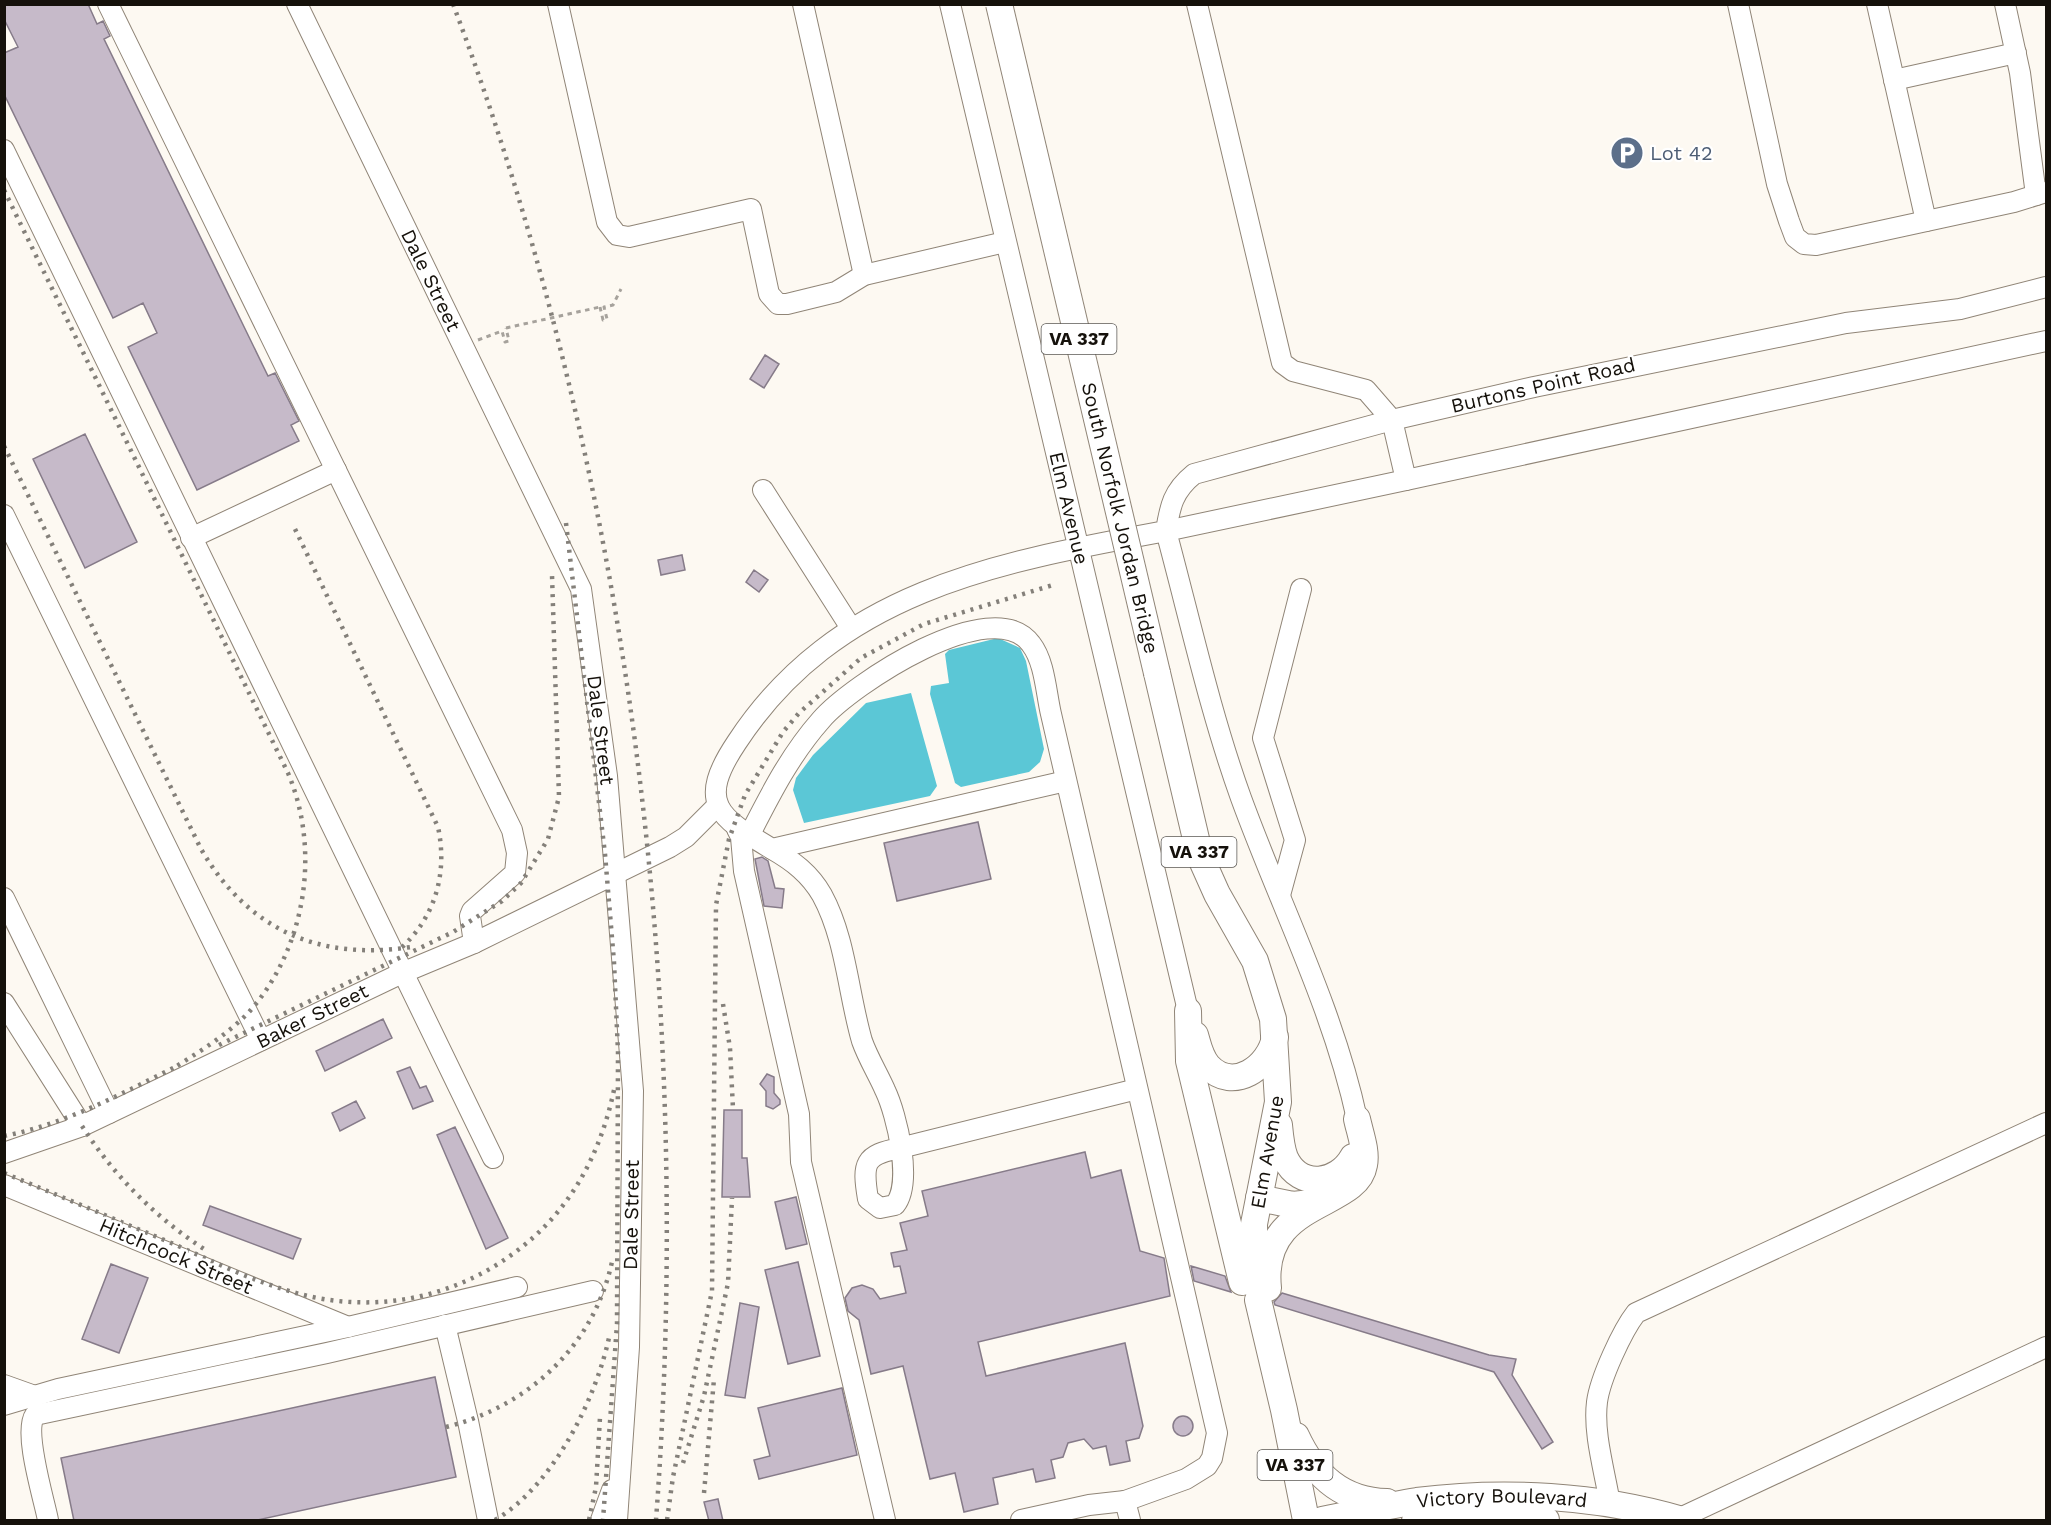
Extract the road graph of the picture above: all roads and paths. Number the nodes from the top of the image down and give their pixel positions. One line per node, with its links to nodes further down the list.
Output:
1 (108, 4): 23 (street)
2 (297, 4): 36 (street, Dale Street)
3 (558, 4): 17 (street)
4 (803, 4): 17 (street)
5 (950, 4): 16 (street, Elm Avenue)
6 (999, 4): 43 (main road, South Norfolk Jordan Bridge / VA 337, bridge)
7 (1197, 4): 22 (street)
8 (1738, 4): 15 (street)
9 (1877, 4): 12 (street)
10 (2005, 4): 11 (street)
11 (2016, 53): 12 (street); 14 (street)
12 (1894, 80): 15 (street)
13 (4, 150): 28 (street)
14 (2041, 193): 15 (street)
15 (1926, 221)
16 (1005, 242): 17 (street); 29 (street, Elm Avenue)
17 (864, 275)
18 (2046, 287): 22 (street, Burtons Point Road)
19 (621, 289): 20 (path, bridge)
20 (492, 333)
21 (2046, 341): 24 (street)
22 (1392, 420): 24 (street); 27 (street, Burtons Point Road)
23 (336, 470): 28 (street); 39 (street)
24 (1406, 480): 27 (street)
25 (763, 490): 31 (street)
26 (4, 515): 44 (street)
27 (1166, 531): 29 (street); 37 (street)
28 (191, 538): 40 (street)
29 (1080, 547): 31 (street); 42 (street, Elm Avenue)
30 (1301, 589): 37 (street)
31 (851, 628): 33 (street)
32 (1066, 781): 34 (street); 35 (street); 45 (street)
33 (718, 805): 34 (street); 36 (street, Baker Street)
34 (743, 832): 35 (street); 77 (street)
35 (772, 849): 45 (street)
36 (616, 872): 39 (street, Baker Street); 67 (street, Dale Street)
37 (1280, 895): 48 (street)
38 (4, 898): 47 (street)
39 (474, 943): 40 (street, Baker Street)
40 (402, 973): 44 (street, Baker Street); 52 (street)
41 (4, 1003): 50 (street)
42 (1188, 1011): 43 (main road); 58 (main road)
43 (1274, 1027): 46 (main road, Elm Avenue / VA 337)
44 (261, 1040): 47 (street, Baker Street)
45 (1137, 1089): 69 (street)
46 (1278, 1102): 48 (main road); 54 (main road, Elm Avenue / VA 337)
47 (110, 1113): 50 (street, Baker Street)
48 (1357, 1119): 55 (main road)
49 (2046, 1123): 68 (street)
50 (82, 1126): 51 (street, Baker Street)
51 (4, 1153)
52 (493, 1158)
53 (4, 1185): 60 (street, Hitchcock Street)
54 (1259, 1198): 55 (main road); 58 (main road, Elm Avenue / VA 337)
55 (1320, 1202): 58 (main road)
56 (517, 1287): 60 (street)
57 (592, 1291): 59 (street)
58 (1257, 1293): 62 (main road); 62 (main road, VA 337)
59 (445, 1325): 73 (street); 74 (street)
60 (348, 1327): 64 (street)
61 (2046, 1347): 72 (street)
62 (1275, 1373): 66 (main road, VA 337)
63 (4, 1385): 64 (street)
64 (32, 1395): 65 (street)
65 (4, 1405)
66 (1284, 1410): 70 (main road); 79 (main road, VA 337)
67 (623, 1460): 75 (street); 76 (street, Dale Street)
68 (1610, 1504): 70 (main road, Victory Boulevard); 71 (main road, Victory Boulevard)
69 (1127, 1511): 78 (street)
70 (1414, 1511): 80 (main road, Victory Boulevard); 81 (main road, Victory Boulevard)
71 (1642, 1516): 72 (main road, Victory Boulevard)
72 (1680, 1520)
73 (48, 1521)
74 (488, 1521)
75 (601, 1521)
76 (617, 1521)
77 (885, 1521)
78 (1021, 1521)
79 (1306, 1521)
80 (1322, 1521)
81 (1546, 1521)

